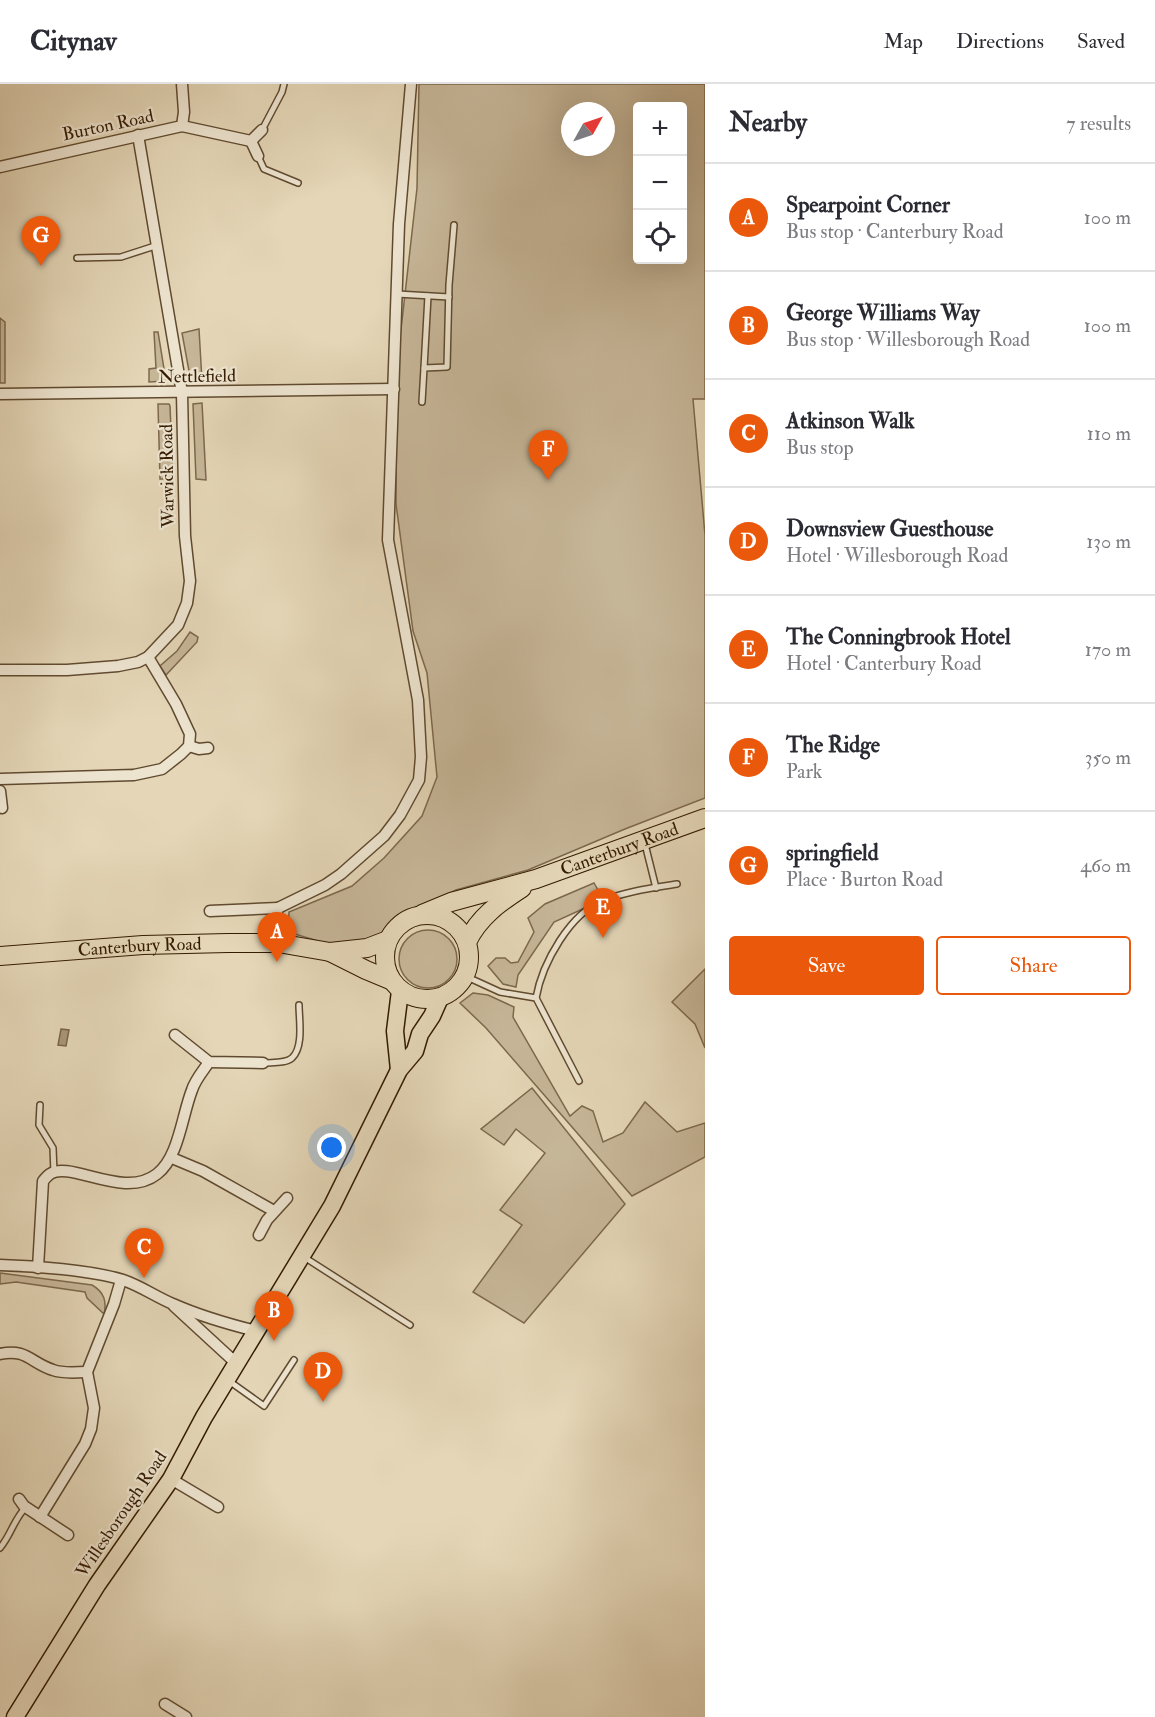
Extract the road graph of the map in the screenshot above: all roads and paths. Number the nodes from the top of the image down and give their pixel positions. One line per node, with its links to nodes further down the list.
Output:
1 (182, 84): 4 (street, Burton Road)
2 (284, 84): 5 (lane)
3 (411, 84): 14 (street, Canterbury Road)
4 (182, 126): 6 (street, Burton Road); 7 (street)
5 (262, 130): 7 (street)
6 (138, 135): 9 (street, Burton Road); 12 (street, Warwick Road)
7 (251, 141): 8 (street)
8 (258, 156): 10 (lane)
9 (0, 167)
10 (298, 183)
11 (454, 225): 16 (lane)
12 (155, 246): 13 (lane); 19 (street, Warwick Road)
13 (77, 258)
14 (397, 294): 15 (lane); 18 (street, Canterbury Road)
15 (428, 296): 16 (lane); 17 (lane)
16 (449, 297): 17 (lane)
17 (424, 368): 21 (lane)
18 (394, 389): 19 (street, Nettlefield); 34 (street, Canterbury Road)
19 (182, 393): 20 (street, Nettlefield); 22 (street, Warwick Road)
20 (0, 394)
21 (422, 402)
22 (148, 657): 23 (street, Warwick Road); 24 (street)
23 (0, 670)
24 (189, 746): 25 (street); 26 (street)
25 (208, 748)
26 (0, 779)
27 (0, 791): 28 (street)
28 (2, 808)
29 (705, 818): 30 (highway, Canterbury Road)
30 (644, 840): 31 (highway, Canterbury Road); 33 (lane)
31 (536, 879): 36 (highway, Canterbury Road); 38 (highway, Canterbury Road)
32 (677, 884): 33 (lane)
33 (656, 888): 45 (lane)
34 (278, 908): 35 (street, Canterbury Road); 39 (street)
35 (210, 911)
36 (422, 915): 37 (highway); 38 (highway)
37 (388, 940): 40 (highway, Canterbury Road); 43 (highway)
38 (467, 942): 42 (highway)
39 (278, 944): 40 (highway, Canterbury Road); 41 (highway, Canterbury Road)
40 (330, 952): 43 (highway, Canterbury Road)
41 (0, 956)
42 (465, 976): 44 (highway); 45 (lane)
43 (395, 985): 44 (highway); 50 (main road)
44 (440, 998): 50 (main road, Willesborough Road)
45 (536, 998): 51 (lane)
46 (299, 1005): 49 (lane)
47 (175, 1035): 48 (street)
48 (209, 1062): 49 (street); 53 (street)
49 (263, 1063)
50 (399, 1070): 58 (main road, Willesborough Road)
51 (579, 1081)
52 (40, 1105): 54 (lane)
53 (172, 1158): 54 (street); 56 (street)
54 (54, 1173): 60 (street)
55 (287, 1198): 56 (street)
56 (274, 1211): 57 (street)
57 (259, 1234)
58 (302, 1256): 63 (lane); 64 (main road, Willesborough Road)
59 (0, 1264): 60 (street)
60 (38, 1268): 61 (street)
61 (121, 1280): 62 (street); 68 (street)
62 (172, 1304): 64 (street); 67 (street)
63 (410, 1325)
64 (256, 1332): 67 (main road, Willesborough Road)
65 (0, 1354): 68 (street)
66 (294, 1360): 69 (lane)
67 (237, 1364): 69 (main road, Willesborough Road)
68 (87, 1372): 73 (street)
69 (227, 1380): 70 (main road, Willesborough Road)
70 (171, 1479): 72 (street); 77 (main road, Willesborough Road)
71 (22, 1503): 73 (street); 75 (lane)
72 (218, 1507)
73 (40, 1517): 74 (street)
74 (68, 1535)
75 (0, 1548)
76 (165, 1704): 78 (street)
77 (15, 1717)
78 (186, 1717)

